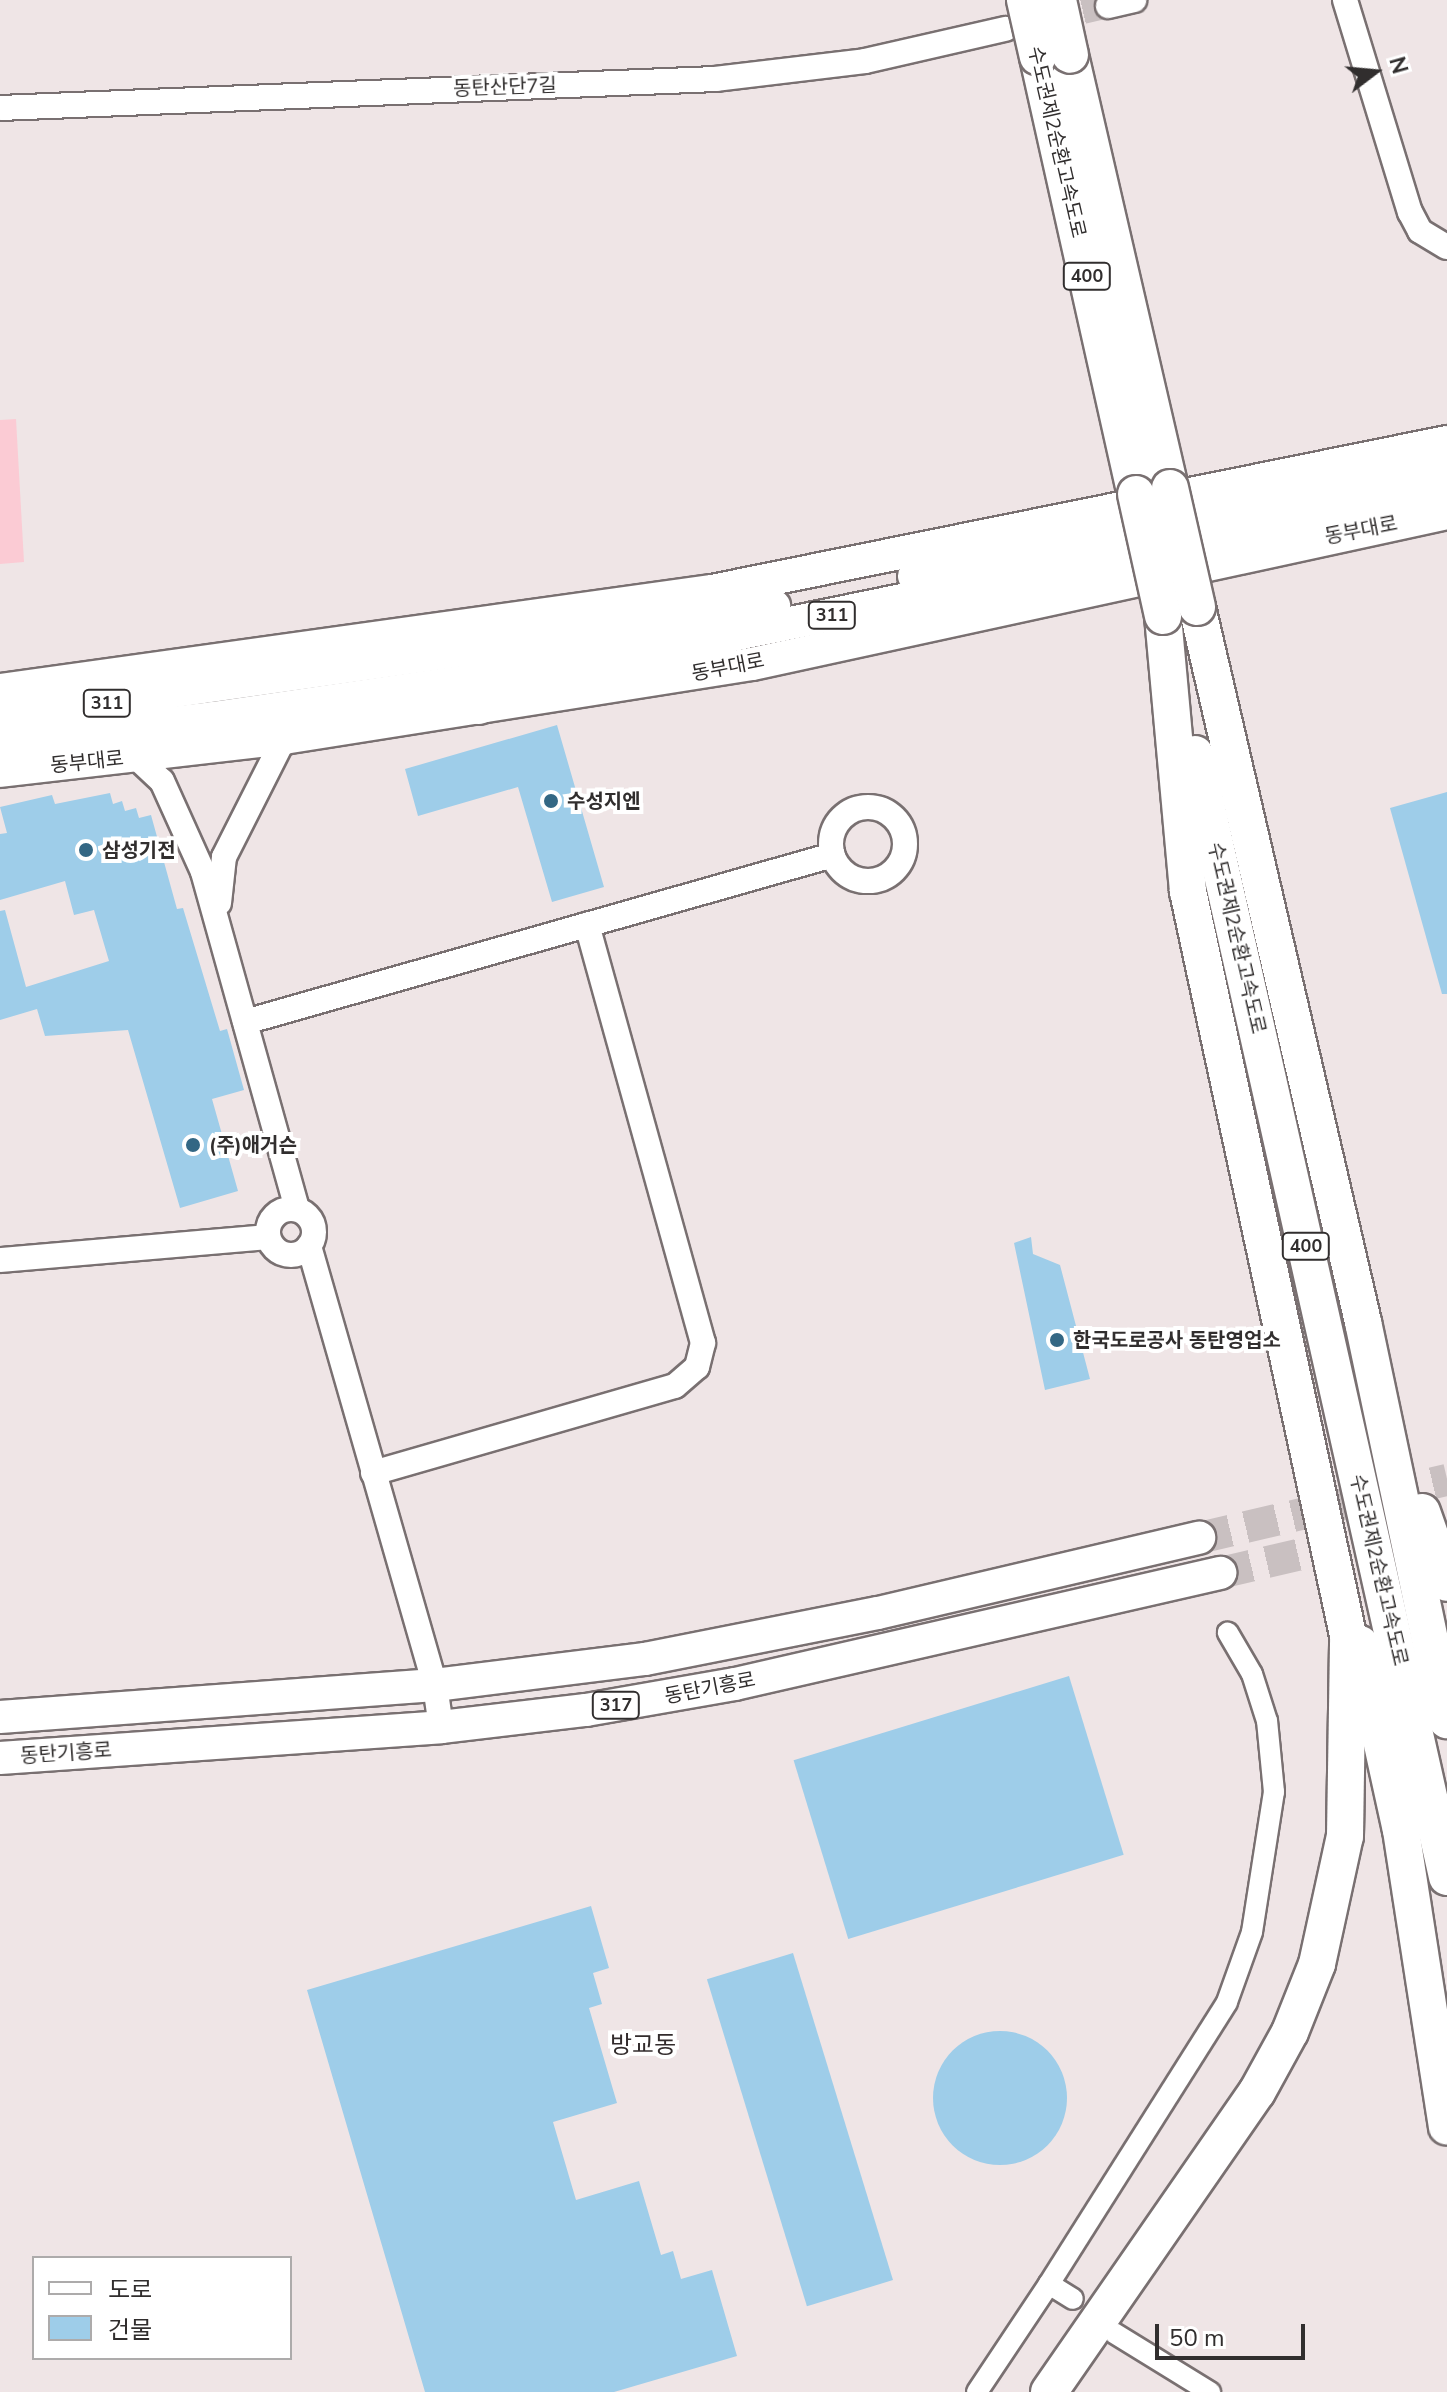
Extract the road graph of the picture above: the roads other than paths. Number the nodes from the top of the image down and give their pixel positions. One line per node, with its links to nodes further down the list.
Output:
1 (1025, 0): 7 (highway, 수도권제2순환고속도로 / 400, bridge)
2 (1058, 0): 7 (highway, 수도권제2순환고속도로 / 400, bridge)
3 (1134, 0): 5 (street)
4 (1345, 0): 9 (street)
5 (1108, 6)
6 (1005, 29): 8 (street, 동탄산단7길)
7 (1054, 56): 14 (highway, 수도권제2순환고속도로 / 400, bridge)
8 (0, 108)
9 (1447, 247)
10 (1447, 442): 17 (main road)
11 (1447, 465): 15 (main road, 311)
12 (1447, 488): 16 (main road, 동부대로 / 311)
13 (1447, 513): 19 (main road, 동부대로)
14 (1180, 612): 33 (highway, 수도권제2순환고속도로 / 400); 35 (highway); 45 (highway, 수도권제2순환고속도로 / 400)
15 (658, 623): 17 (main road); 20 (main road, 311)
16 (615, 659): 19 (main road); 22 (main road, 동부대로 / 311)
17 (140, 674): 18 (main road)
18 (0, 690)
19 (479, 708): 21 (main road, 동부대로)
20 (0, 716)
21 (284, 738): 23 (main road, 동부대로); 26 (street)
22 (0, 743)
23 (136, 757): 24 (main road, 동부대로); 26 (street)
24 (0, 771)
25 (833, 855): 27 (street)
26 (218, 925): 28 (street)
27 (587, 925): 28 (street); 34 (street)
28 (245, 1022): 29 (street)
29 (297, 1209): 30 (street); 31 (street)
30 (268, 1237): 31 (street); 32 (street)
31 (309, 1246): 34 (street)
32 (0, 1260)
33 (1363, 1322): 38 (highway); 42 (highway, 수도권제2순환고속도로 / 400)
34 (373, 1473): 40 (street)
35 (1327, 1523): 46 (highway); 51 (highway)
36 (1199, 1538): 40 (main road, 동탄기흥로 / 317)
37 (1220, 1573): 43 (main road, 동탄기흥로 / 317)
38 (1447, 1583)
39 (1228, 1633): 47 (street)
40 (435, 1685): 41 (main road, 동탄기흥로 / 317); 43 (street)
41 (0, 1717)
42 (1447, 1720)
43 (441, 1727): 44 (main road, 동탄기흥로 / 317)
44 (0, 1758)
45 (1447, 1877)
46 (1447, 2126)
47 (1049, 2284): 48 (street); 50 (street)
48 (1073, 2299)
49 (1114, 2333): 52 (street)
50 (977, 2392)
51 (1049, 2392)
52 (1210, 2392)

